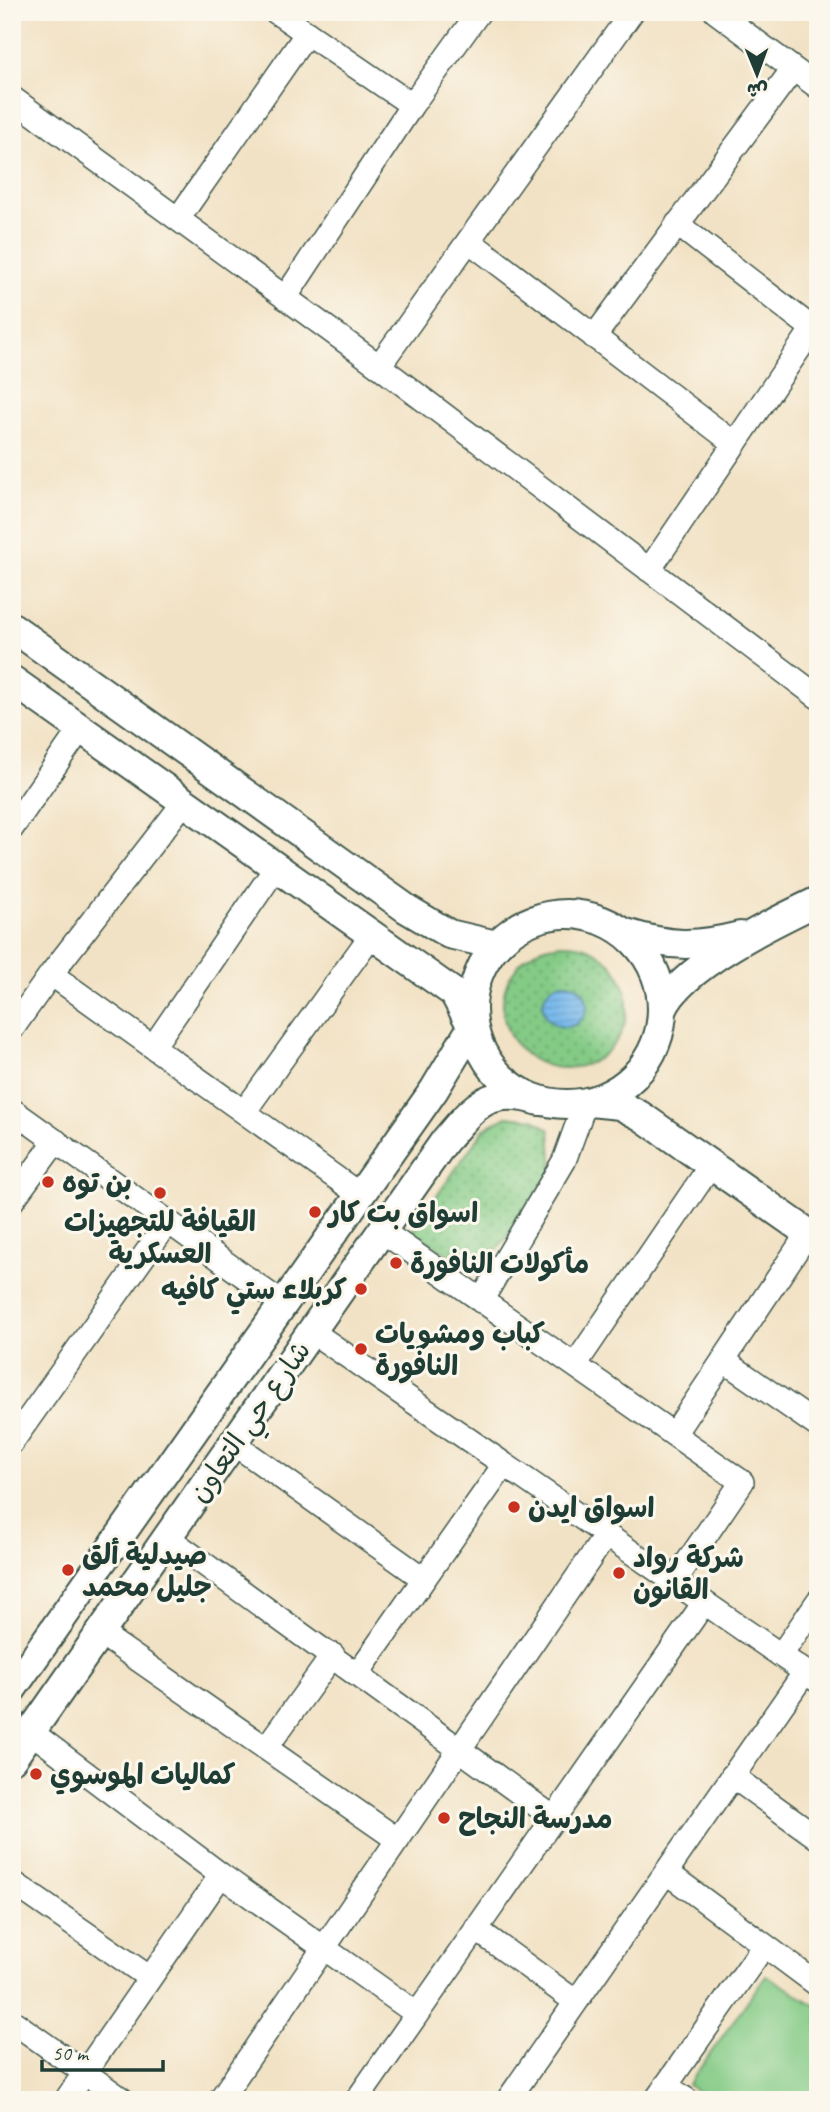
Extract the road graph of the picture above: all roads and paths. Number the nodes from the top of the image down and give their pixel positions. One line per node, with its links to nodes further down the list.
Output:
1 (276, 12): 5 (street)
2 (479, 12): 9 (street)
3 (632, 12): 12 (street)
4 (716, 12): 6 (street)
5 (307, 33): 9 (street); 10 (street)
6 (793, 69): 7 (street); 11 (street)
7 (818, 87)
8 (12, 98): 10 (street)
9 (412, 106): 13 (street)
10 (177, 219): 13 (street)
11 (677, 224): 14 (street); 15 (street)
12 (469, 241): 15 (street); 16 (street)
13 (285, 298): 16 (street)
14 (815, 325): 17 (street)
15 (594, 337): 17 (street)
16 (379, 366): 18 (street)
17 (735, 444): 18 (street)
18 (649, 570): 23 (street)
19 (16, 630): 20 (main road); 21 (main road)
20 (12, 665)
21 (70, 668): 24 (main road); 33 (main road)
22 (12, 680): 24 (main road)
23 (818, 697)
24 (44, 702): 25 (main road)
25 (81, 728): 26 (main road); 27 (street)
26 (184, 801): 28 (main road); 34 (street)
27 (12, 828)
28 (277, 866): 31 (main road); 38 (street)
29 (818, 901): 32 (main road)
30 (624, 933): 32 (main road); 33 (main road); 35 (main road)
31 (372, 934): 36 (main road); 43 (street)
32 (750, 934): 35 (main road)
33 (496, 945): 36 (main road)
34 (51, 974): 37 (street); 38 (street)
35 (662, 1011): 39 (main road)
36 (472, 1027): 40 (main road); 47 (main road, شارع حي التعاون)
37 (12, 1029)
38 (153, 1047): 43 (street)
39 (632, 1078): 41 (main road); 44 (main road)
40 (539, 1101): 41 (main road); 50 (main road, شارع حي التعاون)
41 (585, 1103): 44 (main road); 52 (street)
42 (12, 1110): 45 (street)
43 (244, 1112): 47 (street)
44 (641, 1116): 46 (main road)
45 (56, 1142): 48 (street); 49 (street)
46 (711, 1165): 51 (main road); 56 (street)
47 (360, 1195): 53 (main road, شارع حي التعاون)
48 (12, 1201)
49 (168, 1222): 53 (street); 59 (street)
50 (382, 1231): 52 (street); 54 (main road, شارع حي التعاون)
51 (813, 1236): 55 (street)
52 (481, 1300): 56 (street)
53 (283, 1304): 73 (main road, شارع حي التعاون)
54 (311, 1331): 60 (main road, شارع حي التعاون); 61 (street)
55 (723, 1360): 57 (street); 58 (street)
56 (575, 1365): 58 (street)
57 (818, 1426)
58 (674, 1434): 65 (street)
59 (12, 1441)
60 (233, 1443): 63 (main road, شارع حي التعاون); 64 (street)
61 (504, 1465): 62 (street); 64 (street)
62 (607, 1535): 65 (street); 76 (street)
63 (167, 1537): 68 (main road, شارع حي التعاون); 69 (street)
64 (424, 1579): 71 (street)
65 (674, 1582): 67 (street)
66 (818, 1601): 70 (street)
67 (704, 1603): 70 (street); 79 (street)
68 (100, 1633): 74 (main road, شارع حي التعاون); 75 (street)
69 (333, 1655): 71 (street); 75 (street)
70 (781, 1655): 72 (street)
71 (358, 1673): 76 (street)
72 (811, 1676): 78 (street)
73 (12, 1689)
74 (31, 1732): 77 (main road, شارع حي التعاون); 83 (street)
75 (266, 1748): 81 (street)
76 (460, 1748): 79 (street); 81 (street)
77 (12, 1759)
78 (732, 1776): 80 (street); 82 (street)
79 (554, 1818): 85 (street)
80 (818, 1838)
81 (398, 1840): 87 (street)
82 (666, 1872): 86 (street); 90 (street)
83 (221, 1875): 87 (street); 88 (street)
84 (12, 1882): 88 (street)
85 (476, 1929): 90 (street); 91 (street)
86 (763, 1947): 89 (street); 94 (street)
87 (323, 1948): 91 (street); 97 (street)
88 (150, 1978): 93 (street)
89 (818, 1985)
90 (576, 2002): 99 (street)
91 (416, 2014): 98 (street)
92 (12, 2021): 93 (street)
93 (85, 2073): 95 (street); 96 (street)
94 (661, 2092): 100 (street)
95 (66, 2100)
96 (123, 2100)
97 (220, 2100)
98 (357, 2100)
99 (508, 2100)
100 (687, 2100)

